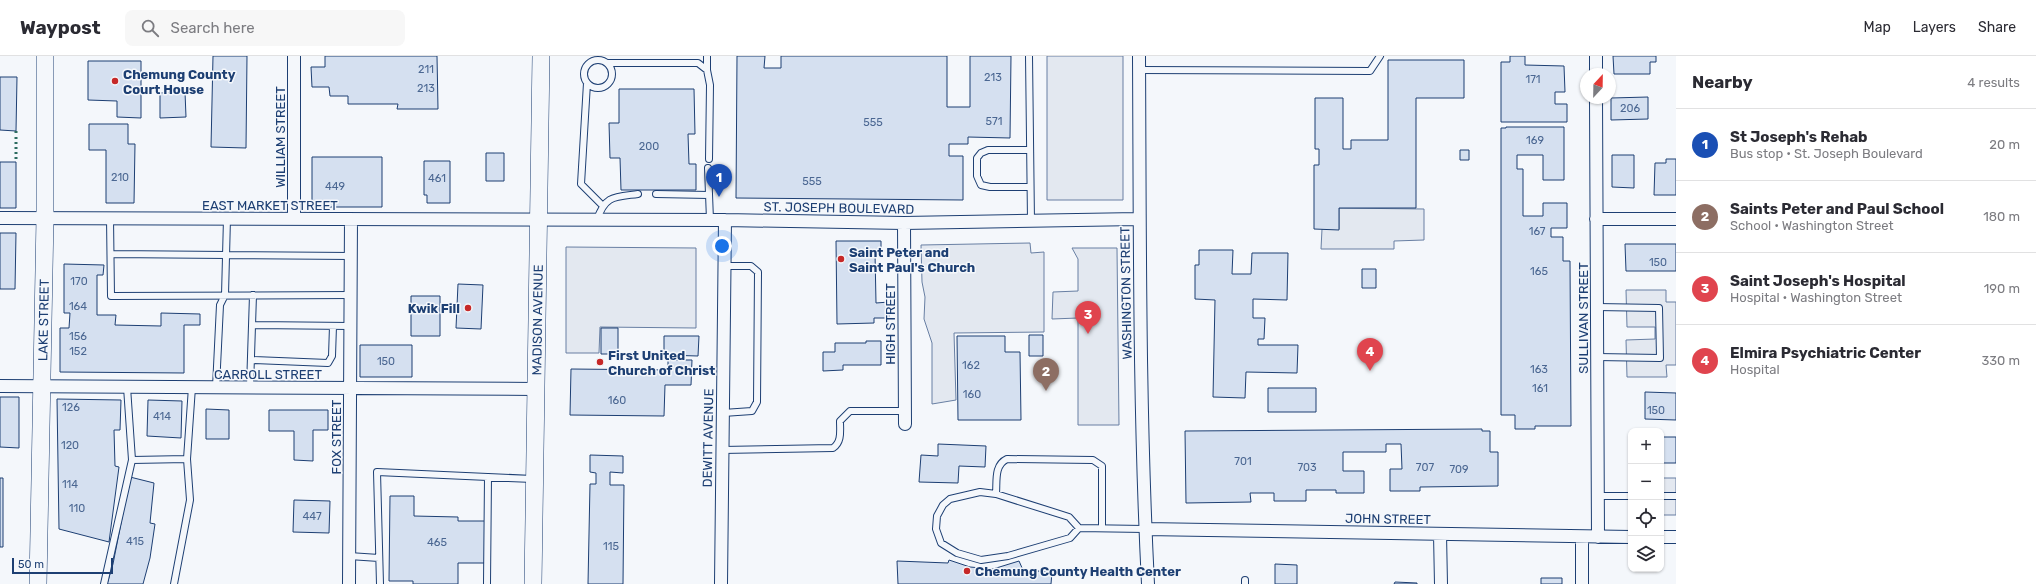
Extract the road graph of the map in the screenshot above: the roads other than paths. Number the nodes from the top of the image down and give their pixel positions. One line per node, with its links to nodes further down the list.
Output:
1 (45, 56): 24 (main road, LAKE STREET)
2 (294, 56): 27 (street, WILLIAM STREET)
3 (541, 56): 29 (main road, MADISON AVENUE)
4 (707, 56): 11 (lane)
5 (1029, 56): 15 (lane)
6 (1139, 56): 12 (street, WASHINGTON STREET)
7 (1380, 56): 12 (lane)
8 (1596, 56): 10 (street)
9 (608, 63): 11 (lane); 13 (lane); 13 (lane)
10 (1596, 68)
11 (707, 70): 16 (lane)
12 (1139, 70): 30 (street, WASHINGTON STREET)
13 (587, 83): 22 (lane)
14 (1596, 104): 31 (street, SULLIVAN STREET)
15 (1030, 150): 18 (lane); 18 (lane)
16 (709, 158)
17 (708, 168): 21 (lane)
18 (1030, 187): 36 (lane)
19 (638, 194): 22 (lane)
20 (656, 194): 21 (lane)
21 (709, 195): 34 (lane)
22 (603, 206): 33 (lane)
23 (0, 218): 24 (street, EAST MARKET STREET)
24 (45, 218): 25 (street, EAST MARKET STREET); 52 (main road, LAKE STREET)
25 (110, 218): 26 (street, EAST MARKET STREET); 38 (lane)
26 (227, 218): 27 (street, EAST MARKET STREET); 39 (lane)
27 (294, 219): 28 (street, EAST MARKET STREET)
28 (351, 219): 29 (street, EAST MARKET STREET); 40 (street, FOX STREET)
29 (539, 219): 33 (street, ST. JOSEPH BOULEVARD); 58 (main road, MADISON AVENUE)
30 (1138, 219): 36 (street, ST. JOSEPH BOULEVARD); 74 (street, WASHINGTON STREET)
31 (1596, 219): 32 (street); 45 (street, SULLIVAN STREET)
32 (1676, 219)
33 (597, 220): 34 (street, ST. JOSEPH BOULEVARD)
34 (710, 220): 35 (street, ST. JOSEPH BOULEVARD)
35 (725, 220): 37 (street, ST. JOSEPH BOULEVARD); 41 (street, DEWITT AVENUE)
36 (1031, 221): 37 (street, ST. JOSEPH BOULEVARD)
37 (904, 223): 59 (street, HIGH STREET)
38 (111, 254): 39 (lane); 42 (lane)
39 (225, 256): 40 (lane); 42 (lane)
40 (351, 256): 44 (street, FOX STREET)
41 (724, 266): 60 (street, DEWITT AVENUE); 60 (lane)
42 (225, 295): 43 (lane); 55 (lane)
43 (253, 295): 44 (lane); 46 (lane)
44 (351, 295): 48 (street, FOX STREET)
45 (1597, 307): 49 (street, SULLIVAN STREET); 49 (lane)
46 (252, 325): 47 (lane); 50 (lane)
47 (332, 326): 48 (lane); 50 (lane)
48 (350, 326): 57 (street, FOX STREET)
49 (1597, 357): 68 (street, SULLIVAN STREET)
50 (251, 360): 56 (lane)
51 (0, 386): 52 (street, CARROLL STREET)
52 (41, 386): 53 (street, CARROLL STREET); 83 (main road, LAKE STREET)
53 (126, 387): 54 (street, CARROLL STREET); 64 (lane)
54 (192, 387): 55 (street, CARROLL STREET); 63 (lane)
55 (216, 387): 56 (street, CARROLL STREET)
56 (250, 388): 57 (street, CARROLL STREET)
57 (350, 388): 58 (street, CARROLL STREET); 81 (street, FOX STREET)
58 (536, 389): 66 (main road, MADISON AVENUE)
59 (904, 411): 61 (street, HIGH STREET); 62 (lane)
60 (723, 413): 62 (street, DEWITT AVENUE)
61 (904, 424)
62 (722, 450): 90 (street, DEWITT AVENUE)
63 (187, 459): 64 (lane); 85 (lane)
64 (132, 460): 84 (lane)
65 (488, 477): 66 (lane); 82 (lane); 88 (lane)
66 (535, 479): 89 (main road, MADISON AVENUE)
67 (996, 494): 72 (lane); 72 (lane); 73 (lane)
68 (1598, 496): 69 (lane); 77 (street, SULLIVAN STREET)
69 (1628, 496)
70 (1664, 496): 71 (lane)
71 (1676, 496)
72 (1079, 528): 73 (lane)
73 (1102, 528): 74 (lane)
74 (1145, 530): 75 (street, JOHN STREET); 91 (street, WASHINGTON STREET)
75 (1440, 534): 76 (street, JOHN STREET); 92 (street)
76 (1582, 537): 77 (street, JOHN STREET); 93 (street)
77 (1598, 537): 78 (street, JOHN STREET)
78 (1628, 537)
79 (1664, 537): 80 (street)
80 (1676, 537)
81 (349, 556): 82 (lane); 86 (street, FOX STREET)
82 (379, 558): 87 (lane)
83 (38, 584)
84 (104, 584)
85 (174, 584)
86 (349, 584)
87 (380, 584)
88 (487, 584)
89 (533, 584)
90 (721, 584)
91 (1148, 584)
92 (1441, 584)
93 (1582, 584)

